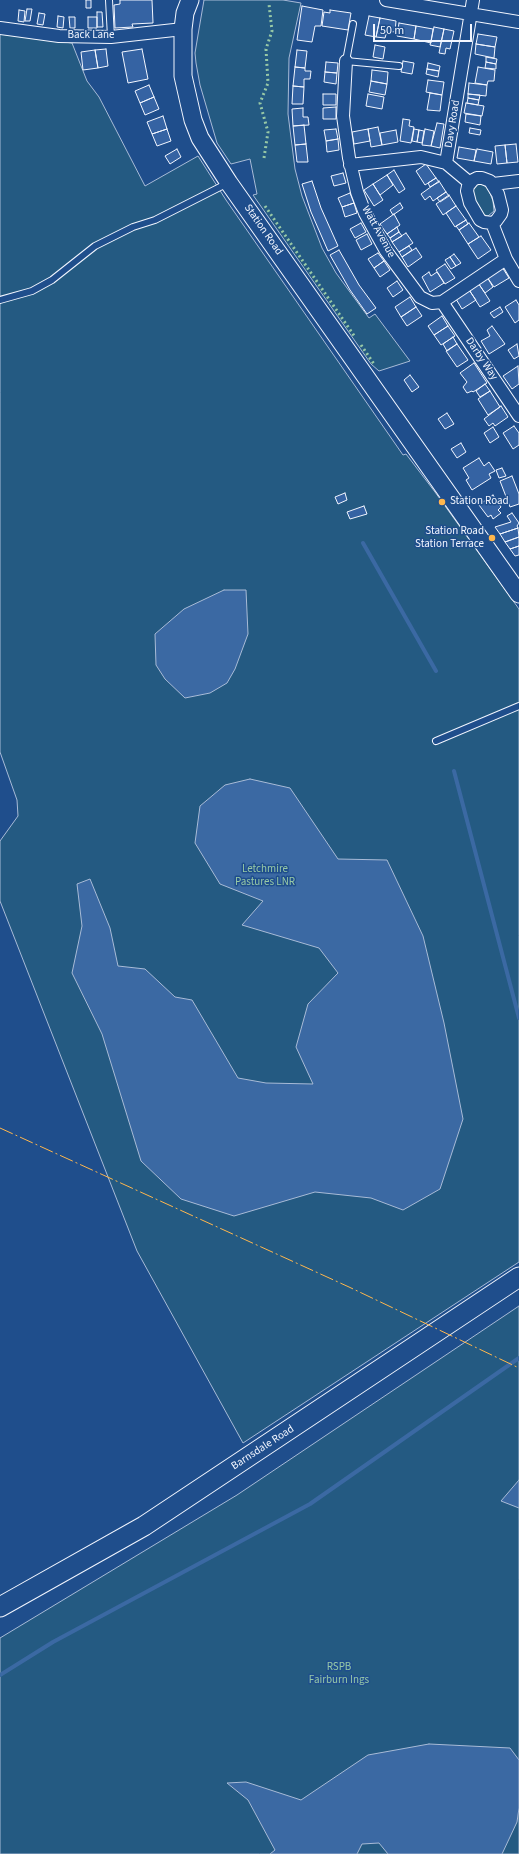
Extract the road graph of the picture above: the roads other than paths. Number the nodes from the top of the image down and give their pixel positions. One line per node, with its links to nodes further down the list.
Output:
1 (109, 0): 10 (lane)
2 (190, 0): 9 (street, Station Road)
3 (386, 0): 5 (street)
4 (473, 0): 5 (street, Davy Road)
5 (470, 14): 6 (street); 13 (street, Davy Road)
6 (519, 22)
7 (353, 24): 11 (lane)
8 (0, 28): 10 (street, Back Lane)
9 (183, 29): 10 (street, Back Lane); 16 (street, Station Road)
10 (111, 37)
11 (346, 61): 12 (lane); 14 (street, Watt Avenue)
12 (399, 66)
13 (446, 163): 14 (street, Davy Road); 17 (street)
14 (350, 165): 23 (street, Watt Avenue)
15 (519, 181): 18 (street)
16 (230, 183): 22 (lane); 25 (street, Station Road)
17 (470, 183): 18 (street); 19 (street)
18 (492, 184): 19 (street)
19 (492, 223): 20 (street)
20 (506, 259): 21 (street); 23 (street)
21 (519, 281)
22 (0, 300)
23 (442, 302): 24 (street, Darby Way)
24 (519, 416)
25 (518, 590)
26 (519, 706): 27 (lane)
27 (436, 741)
28 (519, 1277): 29 (main road, Barnsdale Road)
29 (0, 1607)

